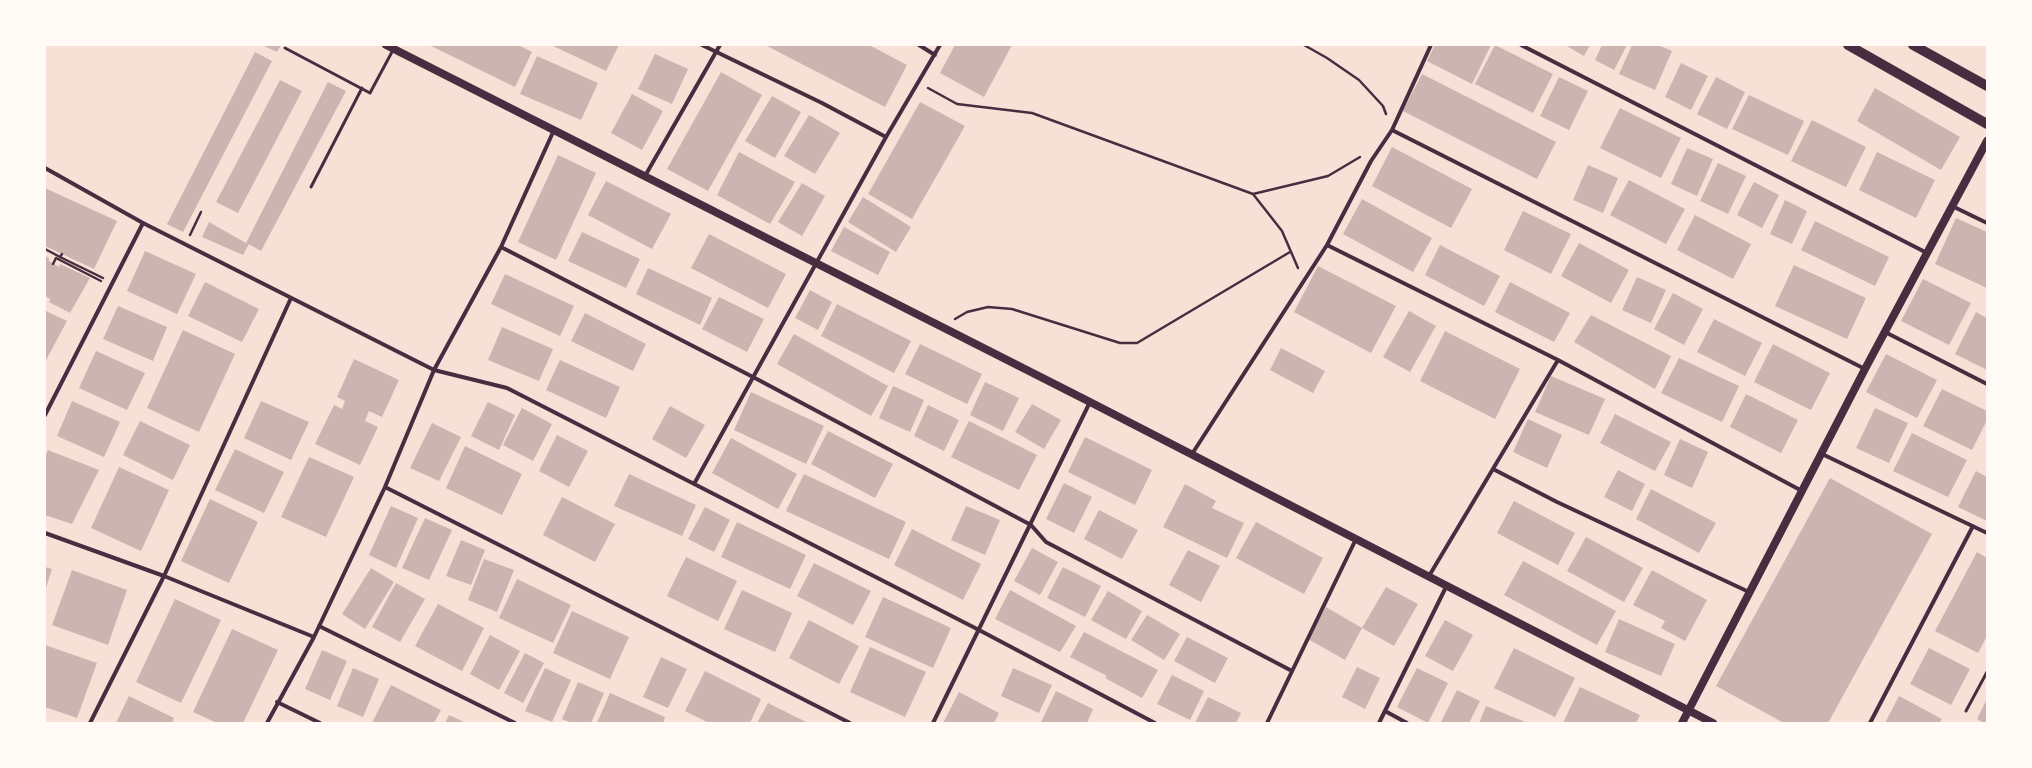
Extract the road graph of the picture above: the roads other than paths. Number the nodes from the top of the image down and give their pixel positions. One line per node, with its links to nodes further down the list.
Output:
1 (702, 45): 11 (street)
2 (720, 45): 11 (street)
3 (919, 45): 12 (street)
4 (940, 45): 12 (street)
5 (1431, 45): 17 (street)
6 (1521, 45): 28 (street)
7 (1848, 45): 15 (main road)
8 (1914, 45): 13 (main road)
9 (390, 47): 14 (lane); 16 (main road)
10 (285, 48): 14 (lane)
11 (716, 51): 18 (street); 21 (street)
12 (935, 55): 18 (street)
13 (1987, 86)
14 (362, 88): 22 (lane)
15 (1987, 124)
16 (554, 130): 21 (main road); 27 (street)
17 (1392, 130): 26 (street); 33 (street)
18 (886, 137): 29 (street)
19 (1987, 141): 23 (main road)
20 (45, 168): 24 (street)
21 (645, 176): 29 (main road)
22 (311, 187)
23 (1952, 206): 25 (street); 28 (main road)
24 (142, 223): 30 (street); 38 (street)
25 (1987, 223)
26 (1327, 244): 32 (street); 39 (street)
27 (501, 247): 34 (street); 35 (street)
28 (1927, 253): 31 (main road)
29 (816, 263): 35 (street); 37 (main road)
30 (291, 298): 34 (street); 50 (street)
31 (1885, 332): 33 (main road); 36 (street)
32 (1558, 360): 41 (street); 44 (street)
33 (1865, 369): 40 (main road)
34 (434, 370): 42 (street); 43 (street)
35 (754, 377): 42 (street); 45 (street)
36 (1987, 384)
37 (1090, 402): 39 (main road); 45 (street)
38 (45, 416)
39 (1192, 454): 49 (main road)
40 (1822, 454): 44 (main road); 46 (street)
41 (1493, 469): 51 (street); 53 (street)
42 (694, 484): 55 (street)
43 (385, 487): 54 (street); 67 (street)
44 (1802, 491): 53 (main road)
45 (1031, 525): 55 (street); 57 (street)
46 (1974, 526): 48 (street); 75 (street)
47 (45, 533): 50 (street)
48 (1987, 533)
49 (1356, 539): 51 (main road); 57 (street)
50 (164, 576): 56 (street); 63 (street)
51 (1429, 576): 52 (main road)
52 (1447, 585): 60 (main road); 62 (street)
53 (1750, 592): 60 (main road)
54 (319, 626): 56 (street); 66 (street)
55 (979, 630): 68 (street); 69 (street)
56 (314, 637): 59 (street)
57 (1292, 672): 70 (street)
58 (1987, 672): 61 (lane)
59 (277, 702): 64 (street); 65 (street)
60 (1689, 710): 73 (main road); 74 (main road)
61 (1966, 711)
62 (1385, 712): 71 (street); 72 (street)
63 (90, 723)
64 (266, 723)
65 (320, 723)
66 (515, 723)
67 (850, 723)
68 (933, 723)
69 (1156, 723)
70 (1267, 723)
71 (1379, 723)
72 (1407, 723)
73 (1682, 723)
74 (1713, 723)
75 (1870, 723)

